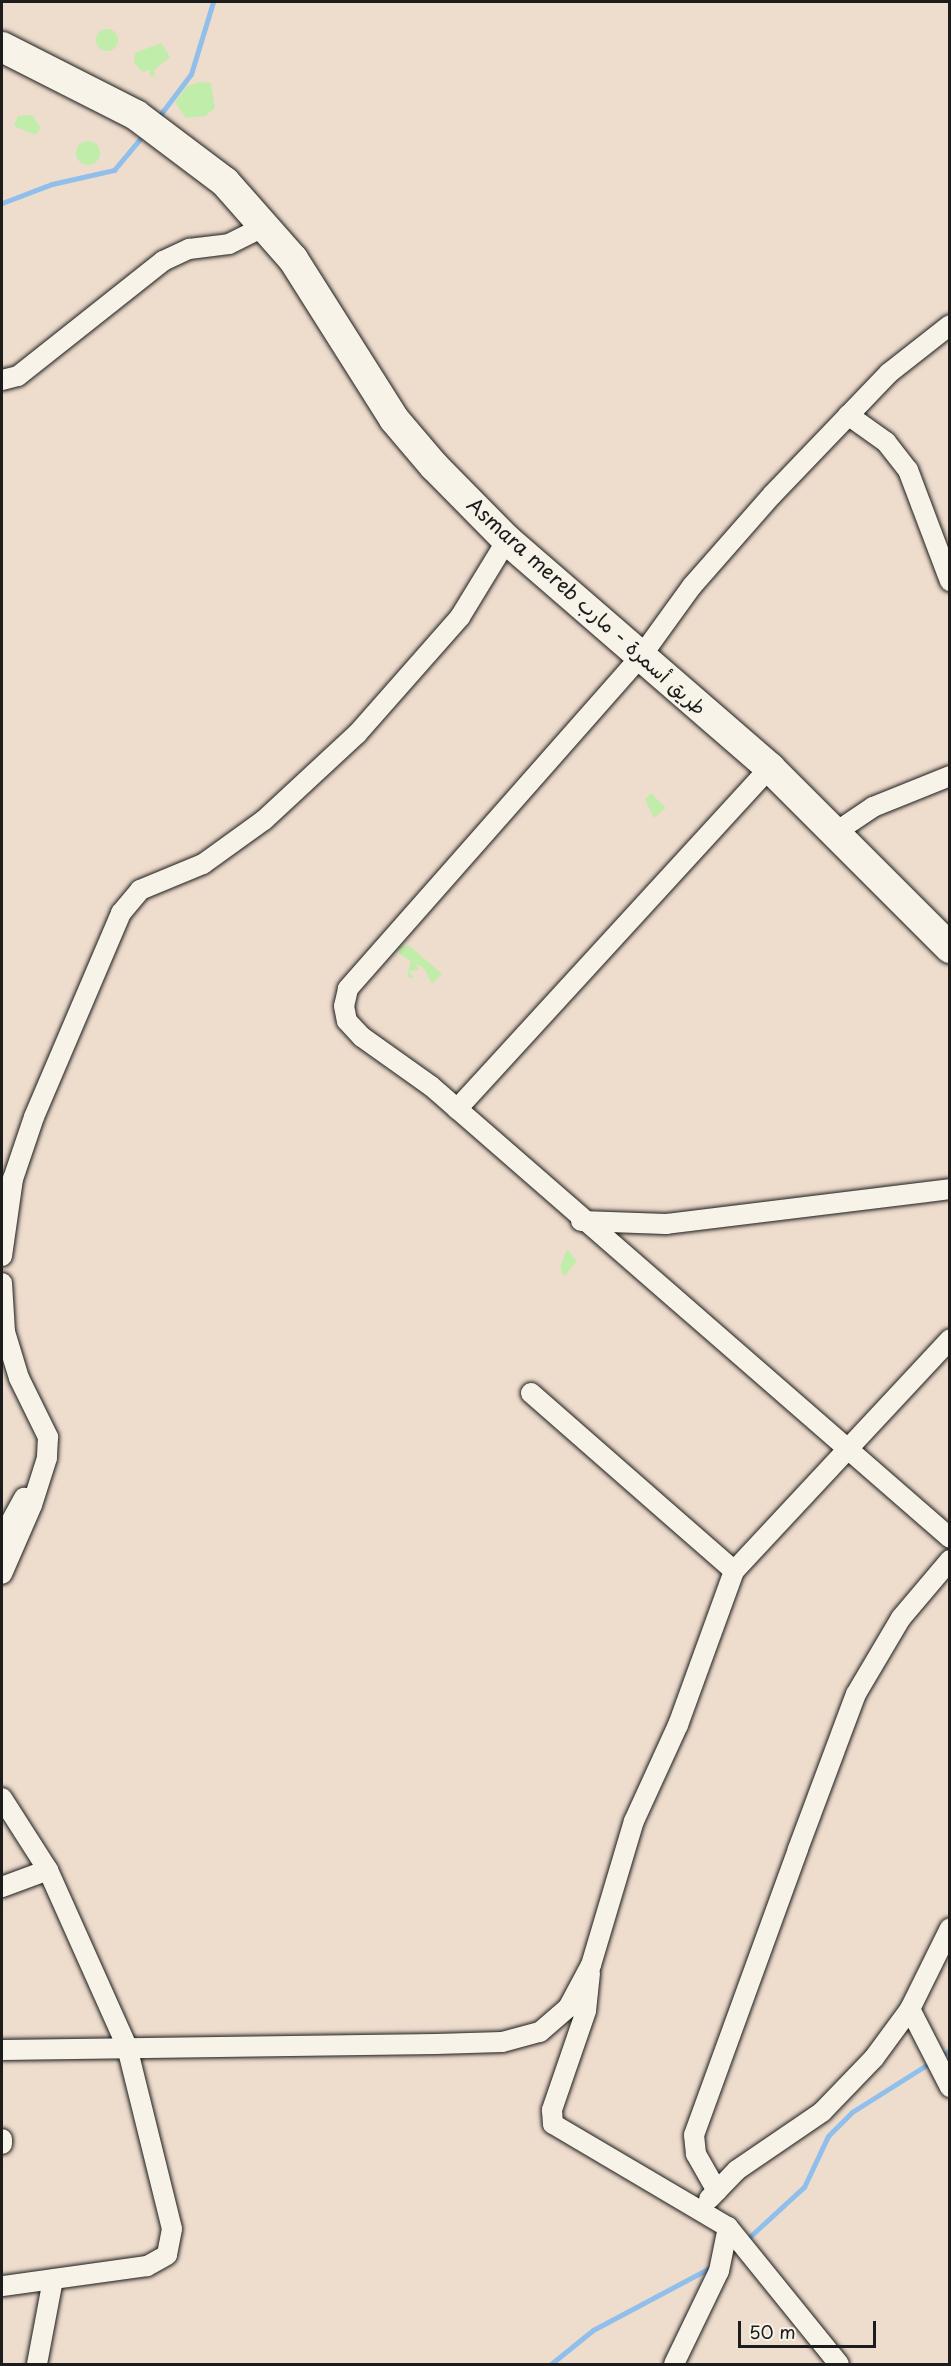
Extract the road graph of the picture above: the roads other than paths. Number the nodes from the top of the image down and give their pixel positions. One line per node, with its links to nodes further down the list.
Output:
1 (2, 47): 2 (highway, Asmara mereb طريق أسمرة - مارب)
2 (267, 225): 4 (street); 6 (highway, Asmara mereb طريق أسمرة - مارب)
3 (950, 325): 5 (street)
4 (2, 380)
5 (848, 415): 7 (street); 8 (street)
6 (507, 540): 8 (highway, Asmara mereb طريق أسمرة - مارب); 16 (street)
7 (950, 581)
8 (642, 655): 9 (highway, Asmara mereb طريق أسمرة - مارب); 13 (street)
9 (770, 768): 11 (highway, Asmara mereb طريق أسمرة - مارب); 13 (street)
10 (950, 776): 11 (street)
11 (836, 832): 12 (highway, Asmara mereb طريق أسمرة - مارب)
12 (950, 948)
13 (457, 1109): 15 (street)
14 (950, 1189): 15 (street)
15 (581, 1221): 20 (street)
16 (2, 1256)
17 (2, 1283): 21 (street)
18 (950, 1339): 20 (street)
19 (531, 1393): 25 (street)
20 (845, 1452): 23 (street); 25 (street)
21 (47, 1458): 22 (street); 26 (street)
22 (2, 1538)
23 (950, 1538)
24 (950, 1560): 38 (street)
25 (734, 1571): 31 (street)
26 (2, 1574)
27 (2, 1798): 28 (street)
28 (48, 1870): 29 (street); 33 (street)
29 (2, 1887)
30 (950, 1928): 32 (street)
31 (591, 1965): 33 (street); 39 (street)
32 (910, 2009): 35 (street); 38 (street)
33 (127, 2047): 34 (street); 41 (street)
34 (2, 2050)
35 (950, 2086)
36 (2, 2139): 37 (street)
37 (2, 2144)
38 (717, 2191): 39 (street)
39 (700, 2208): 40 (street)
40 (728, 2227): 44 (street); 45 (street)
41 (53, 2279): 42 (street); 43 (street)
42 (2, 2286)
43 (37, 2364)
44 (674, 2364)
45 (839, 2364)

